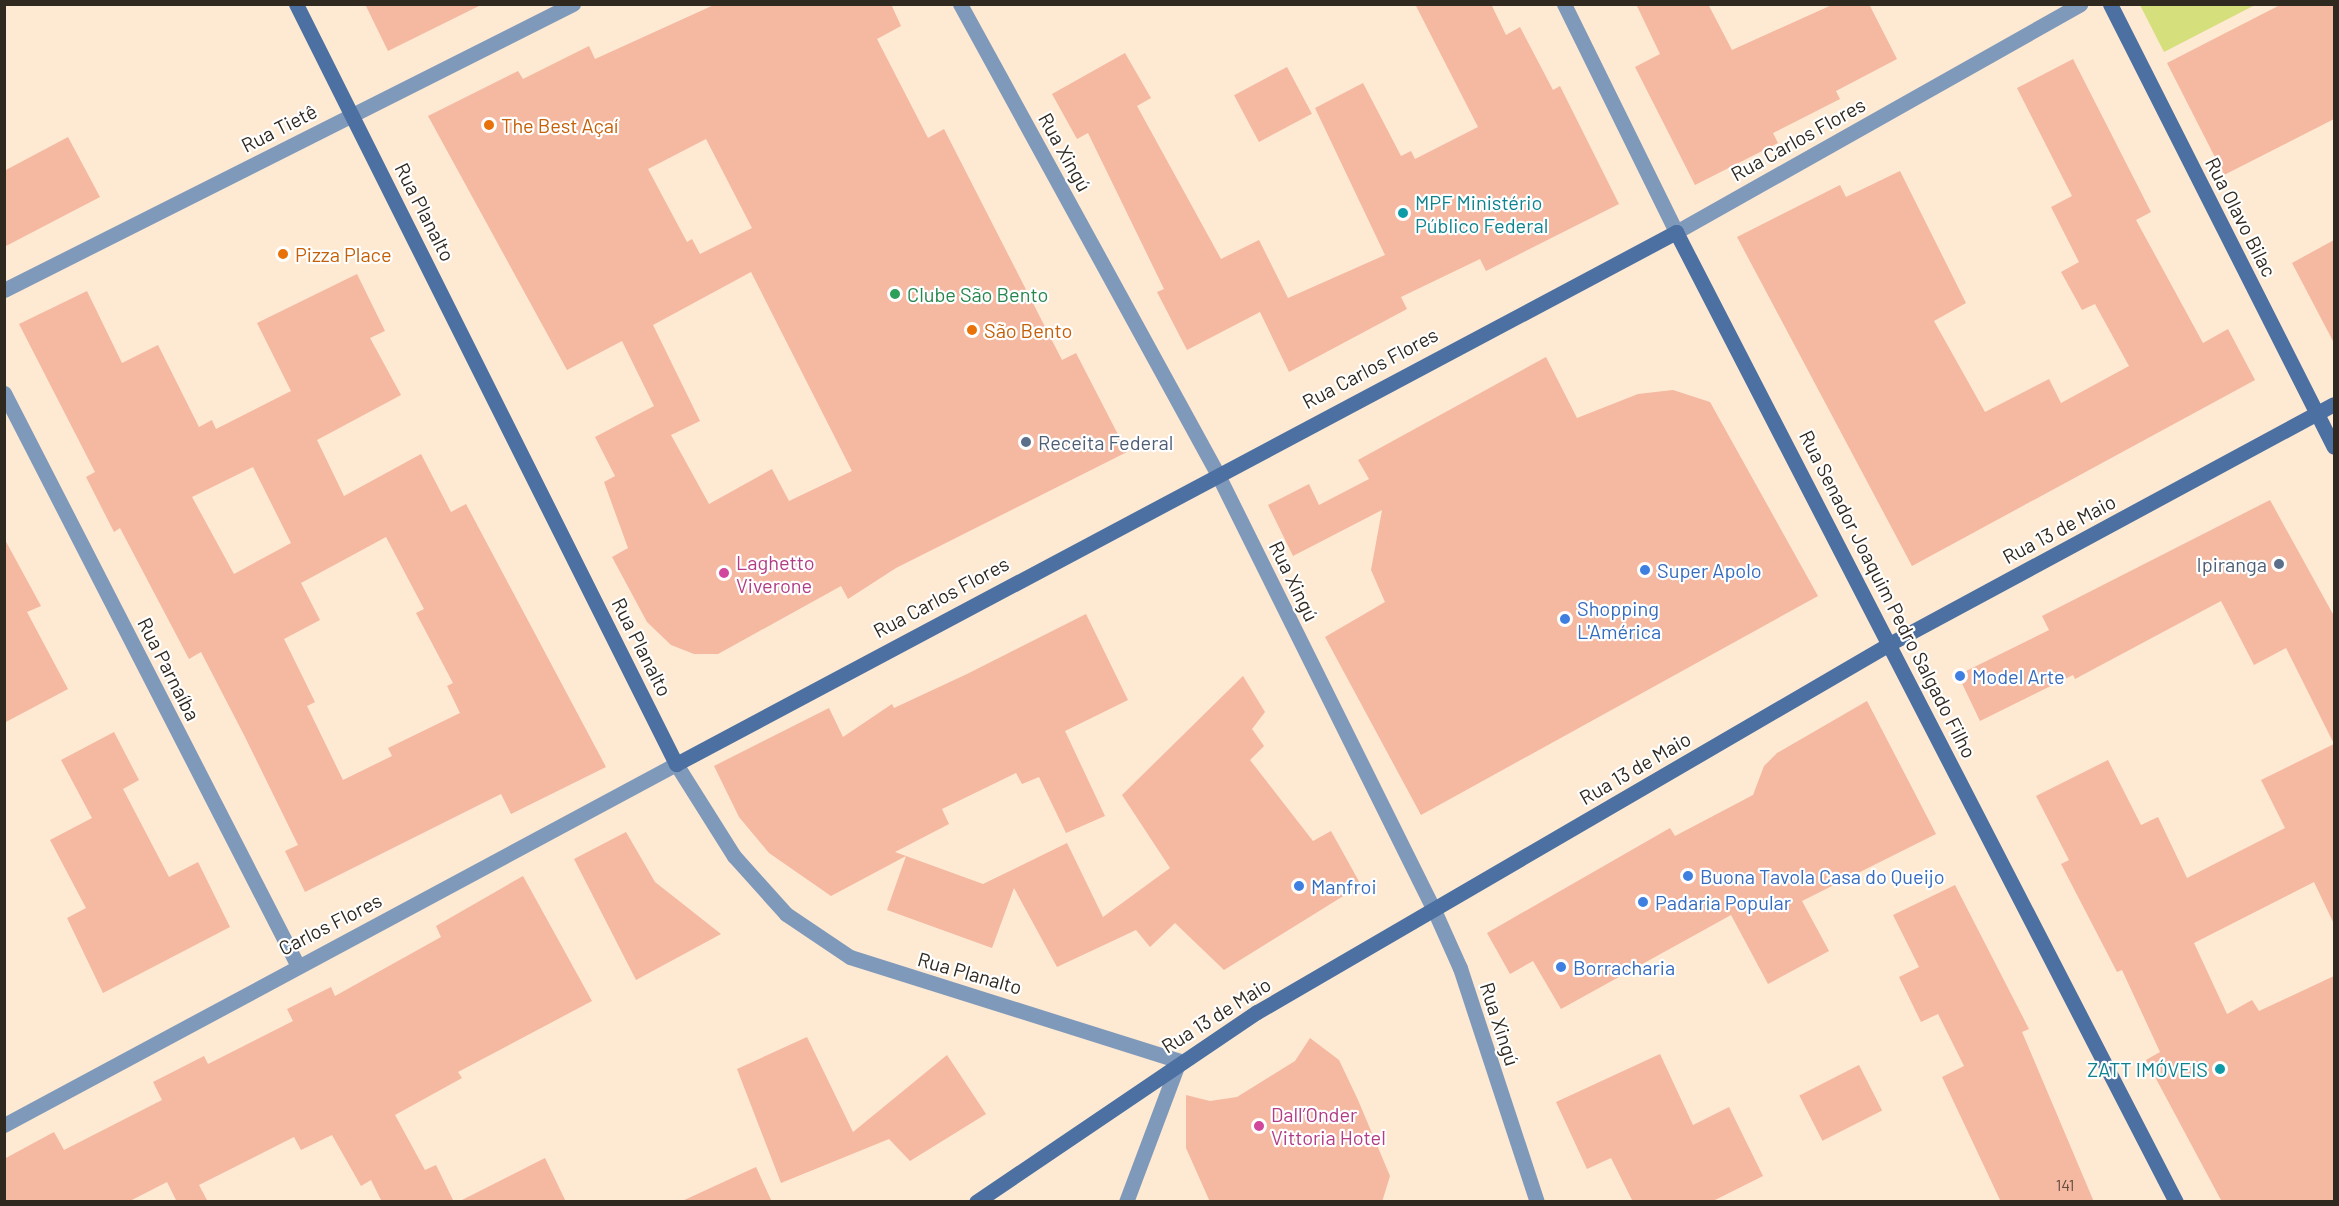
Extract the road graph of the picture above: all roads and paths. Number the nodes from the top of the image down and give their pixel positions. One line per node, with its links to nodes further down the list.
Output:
1 (296, 4): 7 (main road, Rua Planalto)
2 (573, 4): 7 (street, Rua Tietê)
3 (960, 4): 14 (street, Rua Xingú)
4 (1564, 4): 8 (street, Rua Senador Joaquim Pedro Salgado Filho)
5 (2080, 4): 8 (street, Rua Carlos Flores)
6 (2110, 4): 12 (main road, Rua Olavo Bilac)
7 (353, 115): 9 (street, Rua Tietê); 16 (main road, Rua Planalto)
8 (1676, 232): 14 (main road, Rua Carlos Flores); 15 (main road, Rua Senador Joaquim Pedro Salgado Filho)
9 (4, 290)
10 (4, 393): 18 (street, Rua Parnaíba)
11 (2334, 404): 12 (main road, Rua 13 de Maio)
12 (2317, 413): 13 (main road, Rua Olavo Bilac); 15 (main road, Rua 13 de Maio)
13 (2334, 447)
14 (1217, 473): 16 (main road, Rua Carlos Flores); 17 (street, Rua Xingú)
15 (1891, 643): 17 (main road, Rua 13 de Maio); 24 (main road, Rua Senador Joaquim Pedro Salgado Filho)
16 (676, 764): 18 (street, Carlos Flores); 19 (street, Rua Planalto)
17 (1434, 910): 19 (main road, Rua 13 de Maio); 23 (street, Rua Xingú)
18 (297, 964): 20 (street, Carlos Flores)
19 (1179, 1061): 21 (main road, Rua 13 de Maio); 22 (street)
20 (4, 1125)
21 (976, 1202)
22 (1126, 1202)
23 (1537, 1202)
24 (2176, 1202)

